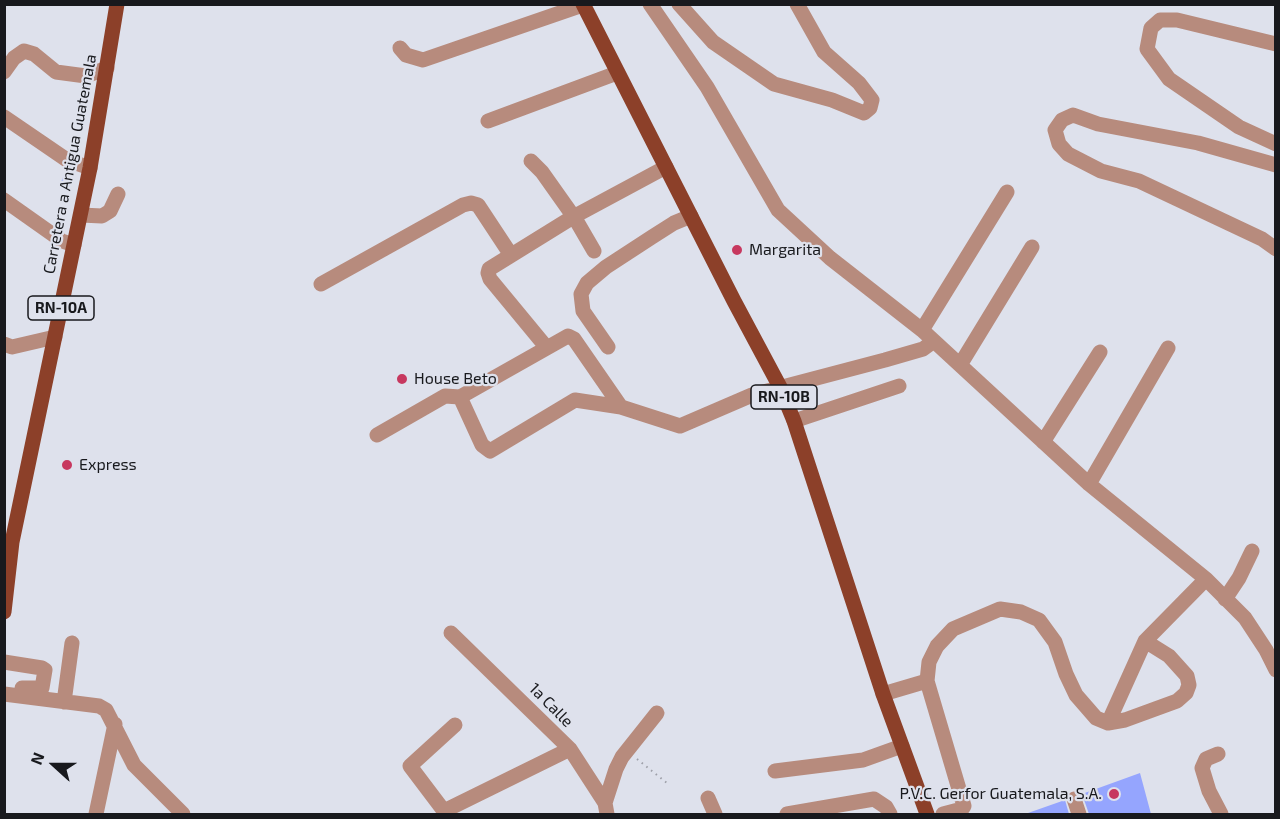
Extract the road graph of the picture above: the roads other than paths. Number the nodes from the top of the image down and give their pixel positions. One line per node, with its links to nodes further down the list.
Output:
1 (117, 4): 8 (main road, Carretera a Antigua Guatemala / RN-10A)
2 (650, 4): 30 (street)
3 (679, 4): 4 (street)
4 (797, 4)
5 (583, 5): 7 (street); 10 (main road, RN-10B)
6 (1275, 44): 13 (street)
7 (400, 48)
8 (107, 68): 9 (street); 15 (main road, Carretera a Antigua Guatemala / RN-10A)
9 (4, 72)
10 (617, 73): 12 (street); 17 (main road, RN-10B)
11 (4, 117): 15 (street)
12 (488, 121)
13 (1275, 144)
14 (531, 161): 23 (street)
15 (91, 164): 21 (main road, Carretera a Antigua Guatemala / RN-10A)
16 (1275, 165): 26 (street)
17 (666, 167): 22 (main road, RN-10B); 23 (street)
18 (1007, 192): 30 (street)
19 (118, 194): 21 (street)
20 (4, 200): 24 (street)
21 (81, 215): 24 (main road, Carretera a Antigua Guatemala / RN-10A)
22 (691, 216): 34 (street); 40 (main road, RN-10B)
23 (573, 217): 27 (street); 28 (street)
24 (74, 245): 31 (main road, Carretera a Antigua Guatemala / RN-10A)
25 (1032, 247): 38 (street)
26 (1275, 249)
27 (594, 251)
28 (511, 255): 29 (street); 35 (street)
29 (321, 284)
30 (922, 330): 32 (street)
31 (55, 337): 33 (street); 47 (main road, Carretera a Antigua Guatemala / RN-10A)
32 (934, 341): 38 (street); 40 (street)
33 (4, 344)
34 (608, 347)
35 (547, 348): 41 (street); 42 (street)
36 (1168, 348): 46 (street)
37 (1100, 352): 45 (street)
38 (960, 365): 45 (street)
39 (899, 386): 43 (street)
40 (780, 387): 42 (street); 43 (main road, RN-10B)
41 (460, 397): 42 (street); 44 (street)
42 (621, 407)
43 (794, 421): 61 (main road, RN-10B)
44 (377, 435)
45 (1043, 442): 46 (street)
46 (1089, 484): 49 (street)
47 (8, 540): 50 (main road, Carretera a Antigua Guatemala / RN-10A)
48 (1251, 551): 51 (street)
49 (1206, 579): 51 (street); 54 (street)
50 (6, 594): 52 (main road, Carretera a Antigua Guatemala / RN-10A)
51 (1225, 599): 57 (street)
52 (4, 612)
53 (451, 633): 68 (street, 1a Calle)
54 (1145, 641): 64 (street); 64 (street)
55 (72, 643): 62 (street)
56 (4, 662): 59 (street)
57 (1275, 670)
58 (927, 681): 61 (street); 64 (street); 80 (street)
59 (4, 686)
60 (4, 694): 62 (street)
61 (883, 694): 67 (main road, RN-10B)
62 (64, 702): 65 (street)
63 (657, 713): 73 (street)
64 (1108, 723)
65 (115, 724): 74 (street); 75 (street)
66 (455, 725): 68 (street)
67 (902, 746): 70 (street); 79 (main road, RN-10B)
68 (570, 749): 73 (street, 1a Calle)
69 (1218, 754): 82 (street)
70 (775, 771)
71 (708, 798): 76 (street)
72 (1074, 799): 81 (street)
73 (606, 809)
74 (96, 814)
75 (183, 814)
76 (715, 814)
77 (787, 814): 78 (street)
78 (890, 814)
79 (927, 814)
80 (943, 814)
81 (1079, 814)
82 (1221, 814)

